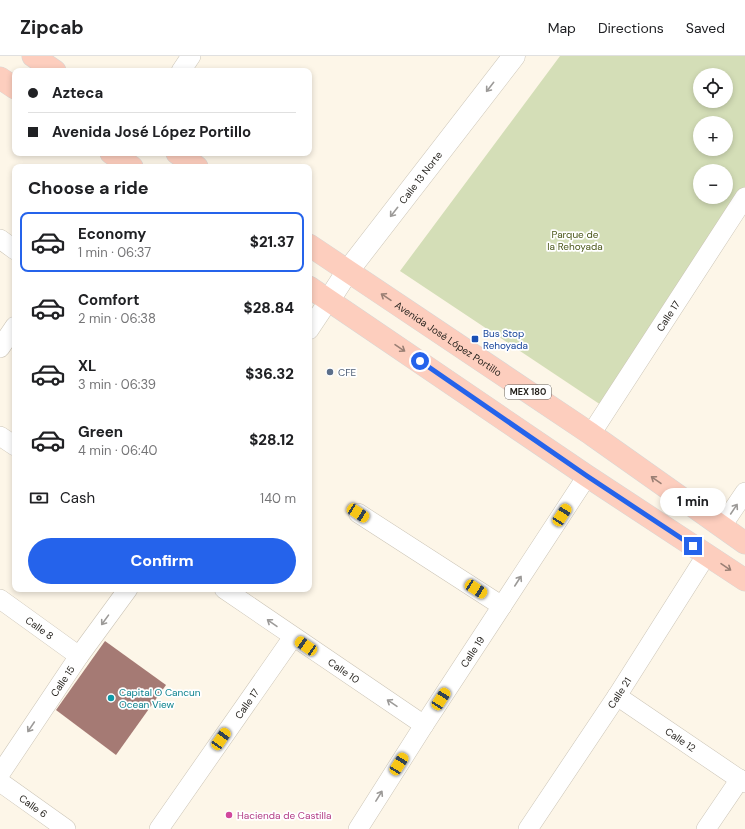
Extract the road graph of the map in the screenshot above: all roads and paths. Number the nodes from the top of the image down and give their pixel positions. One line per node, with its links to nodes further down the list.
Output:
1 (33, 56): 4 (main road)
2 (191, 56): 5 (street)
3 (514, 56): 14 (street, Calle 13 Norte, one-way to 14)
4 (51, 68)
5 (183, 68)
6 (0, 78): 7 (main road)
7 (12, 86)
8 (181, 156): 9 (main road)
9 (193, 164)
10 (745, 197): 20 (street, Calle 17)
11 (0, 239): 13 (street)
12 (312, 247): 14 (main road, Avenida José López Portillo / MEX 180)
13 (12, 248)
14 (347, 272): 16 (street, Calle 13 Norte); 20 (main road, Avenida José López Portillo / MEX 180, one-way to 14)
15 (312, 289): 16 (main road)
16 (329, 300): 17 (street); 23 (main road, one-way to 23)
17 (312, 326)
18 (12, 330): 19 (street)
19 (0, 348)
20 (591, 434): 26 (main road, Avenida José López Portillo / MEX 180, one-way to 20)
21 (0, 436): 22 (street)
22 (12, 444)
23 (587, 476): 28 (main road); 33 (street, Calle 19, one-way to 23)
24 (745, 492): 26 (street, one-way to 24)
25 (358, 513): 33 (street)
26 (722, 526): 27 (main road, Avenida José López Portillo / MEX 180)
27 (745, 543)
28 (707, 554): 29 (main road, one-way to 29); 36 (street, Calle 21)
29 (745, 580)
30 (126, 592): 35 (street, Calle 15, one-way to 35)
31 (228, 592): 34 (street, Calle 10, one-way to 31)
32 (0, 599): 35 (street, Calle 8)
33 (502, 606): 37 (street, Calle 19)
34 (293, 637): 37 (street, Calle 10, one-way to 34); 42 (street, Calle 17)
35 (79, 656): 38 (street, Calle 15, one-way to 38)
36 (617, 696): 39 (street, Calle 12); 44 (street, Calle 21)
37 (424, 725): 43 (street, Calle 19, one-way to 37)
38 (0, 774)
39 (742, 781): 45 (street)
40 (0, 782): 41 (street, Calle 6)
41 (66, 829)
42 (159, 829)
43 (358, 829)
44 (528, 829)
45 (706, 829)

